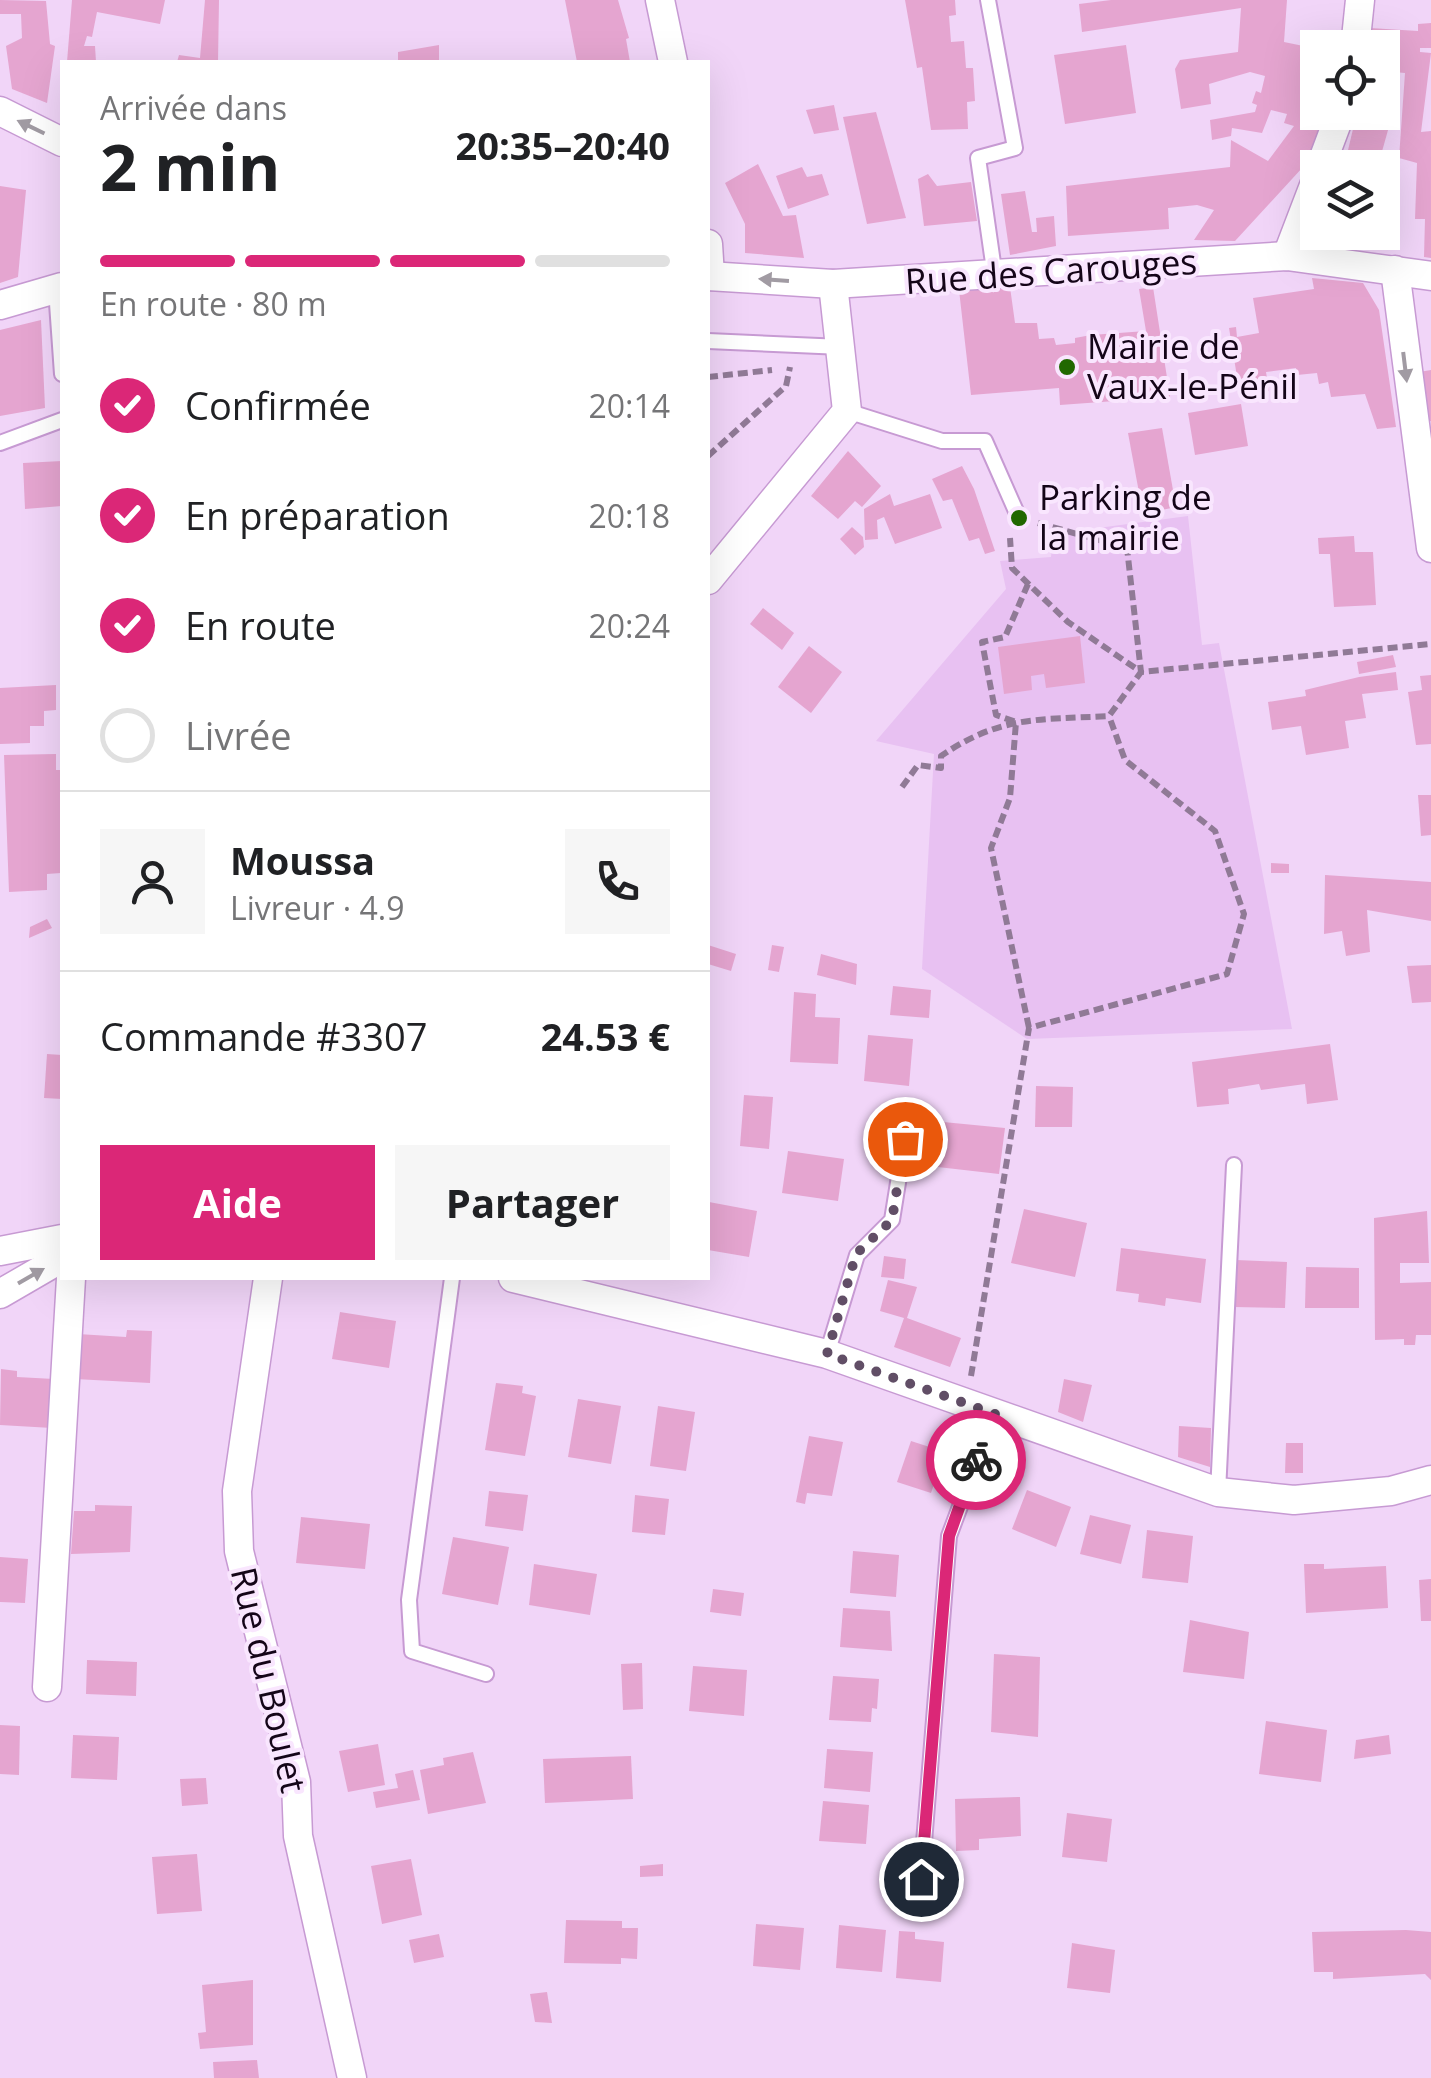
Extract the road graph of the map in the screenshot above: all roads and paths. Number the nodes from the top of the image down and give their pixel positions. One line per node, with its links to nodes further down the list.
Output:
1 (660, 0): 5 (street)
2 (988, 0): 13 (lane)
3 (1360, 0): 4 (street)
4 (1356, 30)
5 (673, 60)
6 (0, 112): 7 (street, one-way to 6)
7 (60, 141)
8 (1300, 222): 9 (street)
9 (1287, 256): 10 (street, Rue des Carouges); 13 (street, Rue des Carouges)
10 (1394, 270): 12 (street, Rue des Carouges); 26 (street, one-way to 26)
11 (710, 276): 14 (street, Rue des Carouges, one-way to 11)
12 (1431, 276)
13 (995, 278): 14 (street, Rue des Carouges)
14 (833, 284): 19 (street)
15 (59, 288): 16 (street); 17 (lane)
16 (0, 304)
17 (60, 317)
18 (710, 342): 19 (lane)
19 (842, 347): 21 (street)
20 (792, 361): 24 (path)
21 (847, 411): 25 (lane); 27 (street)
22 (60, 421): 23 (lane)
23 (0, 442)
24 (710, 454)
25 (1020, 518): 28 (path); 30 (path)
26 (1431, 548)
27 (710, 578)
28 (1028, 584): 30 (path); 32 (path)
29 (1431, 644): 30 (path)
30 (1141, 672): 31 (path)
31 (1108, 716): 32 (path); 34 (path)
32 (1016, 722): 33 (path); 34 (path)
33 (902, 786)
34 (1029, 1028): 46 (path)
35 (905, 1139): 45 (lane)
36 (1234, 1165): 49 (lane)
37 (60, 1239): 38 (street)
38 (0, 1251)
39 (60, 1259): 44 (street, one-way to 39)
40 (71, 1280): 51 (street)
41 (268, 1280): 53 (street, Rue du Boulet)
42 (452, 1280): 50 (lane)
43 (521, 1280): 45 (street)
44 (0, 1294)
45 (827, 1354): 46 (street)
46 (960, 1400): 47 (street)
47 (995, 1414): 49 (street); 52 (lane)
48 (1431, 1480): 49 (street)
49 (1218, 1492)
50 (486, 1674)
51 (48, 1687)
52 (921, 1879)
53 (352, 2078)

